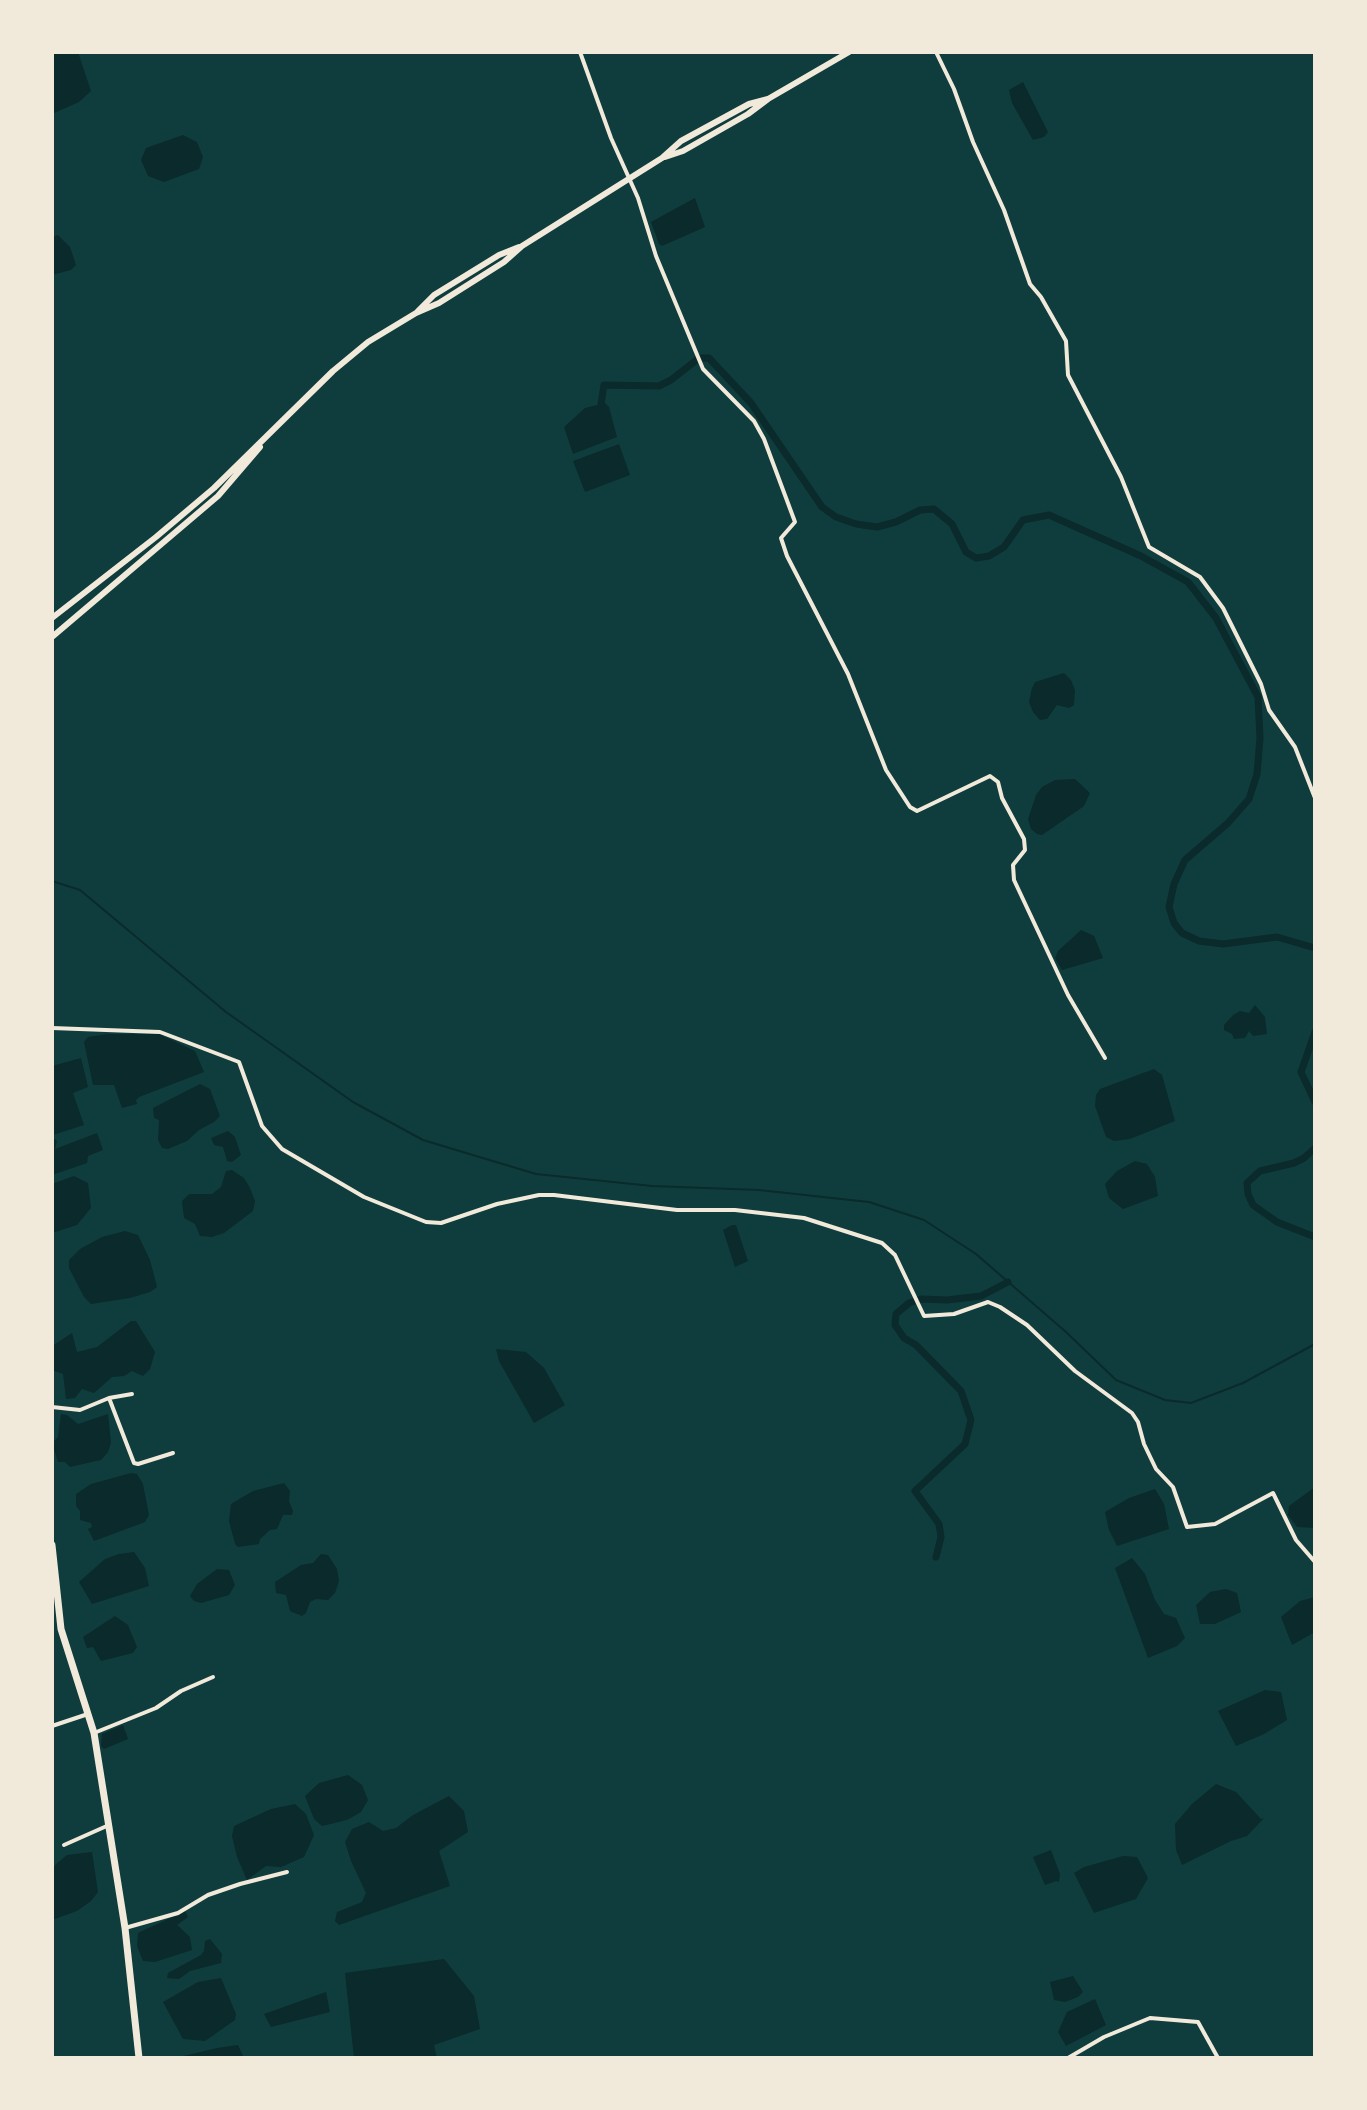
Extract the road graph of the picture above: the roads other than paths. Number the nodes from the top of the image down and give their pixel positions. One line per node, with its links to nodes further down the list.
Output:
1 (580, 52): 4 (street)
2 (849, 52): 4 (main road)
3 (936, 52): 8 (street)
4 (630, 178): 5 (main road); 10 (street)
5 (265, 440): 6 (main road); 7 (main road)
6 (52, 618)
7 (52, 637)
8 (1315, 798)
9 (52, 1028): 16 (street)
10 (1105, 1058)
11 (132, 1394): 12 (street)
12 (109, 1398): 13 (street); 14 (street)
13 (52, 1407)
14 (173, 1453)
15 (52, 1545): 18 (highway)
16 (1315, 1562)
17 (213, 1677): 20 (street)
18 (88, 1713): 19 (street); 20 (highway)
19 (52, 1726)
20 (94, 1733): 21 (highway)
21 (109, 1825): 22 (street); 24 (highway)
22 (64, 1845)
23 (287, 1872): 24 (street)
24 (125, 1928): 25 (highway)
25 (139, 2058)
26 (1068, 2058): 27 (street)
27 (1218, 2058)

